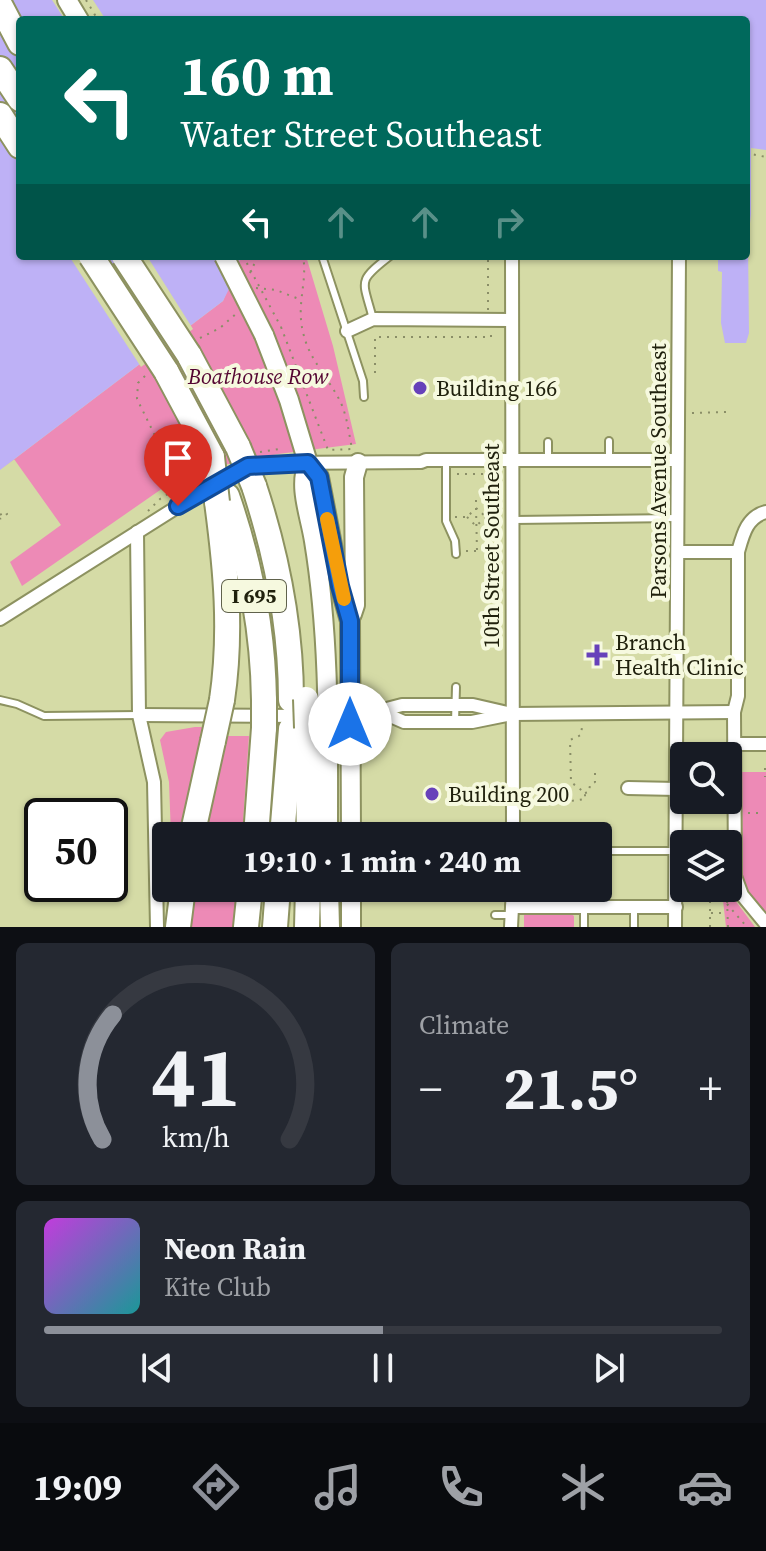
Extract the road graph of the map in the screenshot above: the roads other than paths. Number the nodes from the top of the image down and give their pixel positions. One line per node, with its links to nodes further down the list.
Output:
1 (0, 5): 2 (highway)
2 (16, 35)
3 (0, 69): 4 (highway)
4 (16, 93)
5 (0, 115): 6 (highway)
6 (16, 140)
7 (94, 260): 29 (highway, I 695, bridge)
8 (127, 260): 49 (highway, I 695, bridge)
9 (227, 260): 28 (main road, bridge)
10 (323, 260): 16 (lane)
11 (385, 260): 14 (lane)
12 (512, 260): 15 (street, 10th Street Southeast)
13 (679, 260): 27 (street, Parsons Avenue Southeast)
14 (373, 319): 15 (street); 16 (street)
15 (511, 320): 18 (street, 10th Street Southeast)
16 (347, 331): 19 (lane)
17 (443, 388): 18 (lane)
18 (511, 389): 24 (street, 10th Street Southeast)
19 (364, 397)
20 (609, 441): 26 (lane)
21 (548, 442): 25 (lane)
22 (355, 456): 23 (street); 28 (street); 38 (main road)
23 (446, 460): 24 (street); 34 (lane)
24 (511, 460): 25 (street); 32 (street, 10th Street Southeast)
25 (548, 460): 26 (street)
26 (609, 460): 27 (street)
27 (677, 460): 31 (street, Parsons Avenue Southeast)
28 (308, 463): 33 (street); 38 (main road); 49 (main road)
29 (222, 499): 57 (highway, bridge); 58 (highway, I 695, bridge)
30 (766, 512): 36 (street)
31 (678, 518): 32 (lane); 35 (street, Parsons Avenue Southeast)
32 (511, 520): 45 (street, 10th Street Southeast)
33 (137, 532): 37 (street); 47 (street)
34 (460, 552)
35 (678, 552): 36 (street); 46 (street, Parsons Avenue Southeast)
36 (738, 552): 44 (street)
37 (0, 619)
38 (350, 621): 43 (main road)
39 (456, 687): 41 (lane)
40 (0, 700): 47 (lane)
41 (455, 705): 42 (street); 45 (street); 48 (lane)
42 (379, 711): 43 (street); 48 (street)
43 (350, 712): 49 (street); 62 (main road)
44 (734, 712): 46 (street); 51 (street)
45 (512, 714): 46 (street); 48 (street); 63 (street, 10th Street Southeast)
46 (678, 714): 50 (street, Parsons Avenue Southeast)
47 (139, 715): 49 (street); 79 (street)
48 (455, 722)
49 (309, 724): 59 (highway, I 695); 60 (highway); 61 (main road)
50 (678, 742)
51 (734, 742)
52 (742, 744): 53 (street)
53 (766, 744)
54 (628, 788): 55 (street)
55 (670, 789)
56 (735, 814): 78 (street)
57 (195, 822)
58 (257, 822)
59 (285, 822)
60 (309, 822)
61 (326, 822)
62 (351, 822)
63 (513, 822)
64 (612, 851): 65 (lane)
65 (670, 851)
66 (181, 902): 80 (highway)
67 (249, 902): 81 (highway)
68 (277, 902): 82 (highway)
69 (308, 902): 83 (highway)
70 (329, 902): 84 (main road)
71 (351, 902): 85 (main road)
72 (676, 902): 75 (street, Parsons Avenue Southeast)
73 (584, 906): 74 (street); 77 (street); 86 (lane)
74 (634, 906): 75 (street); 87 (lane)
75 (676, 907): 88 (street, Parsons Avenue Southeast)
76 (495, 915): 77 (lane)
77 (511, 916)
78 (766, 924)
79 (157, 927)
80 (178, 927)
81 (246, 927)
82 (275, 927)
83 (307, 927)
84 (330, 927)
85 (351, 927)
86 (584, 927)
87 (634, 927)
88 (675, 927)

